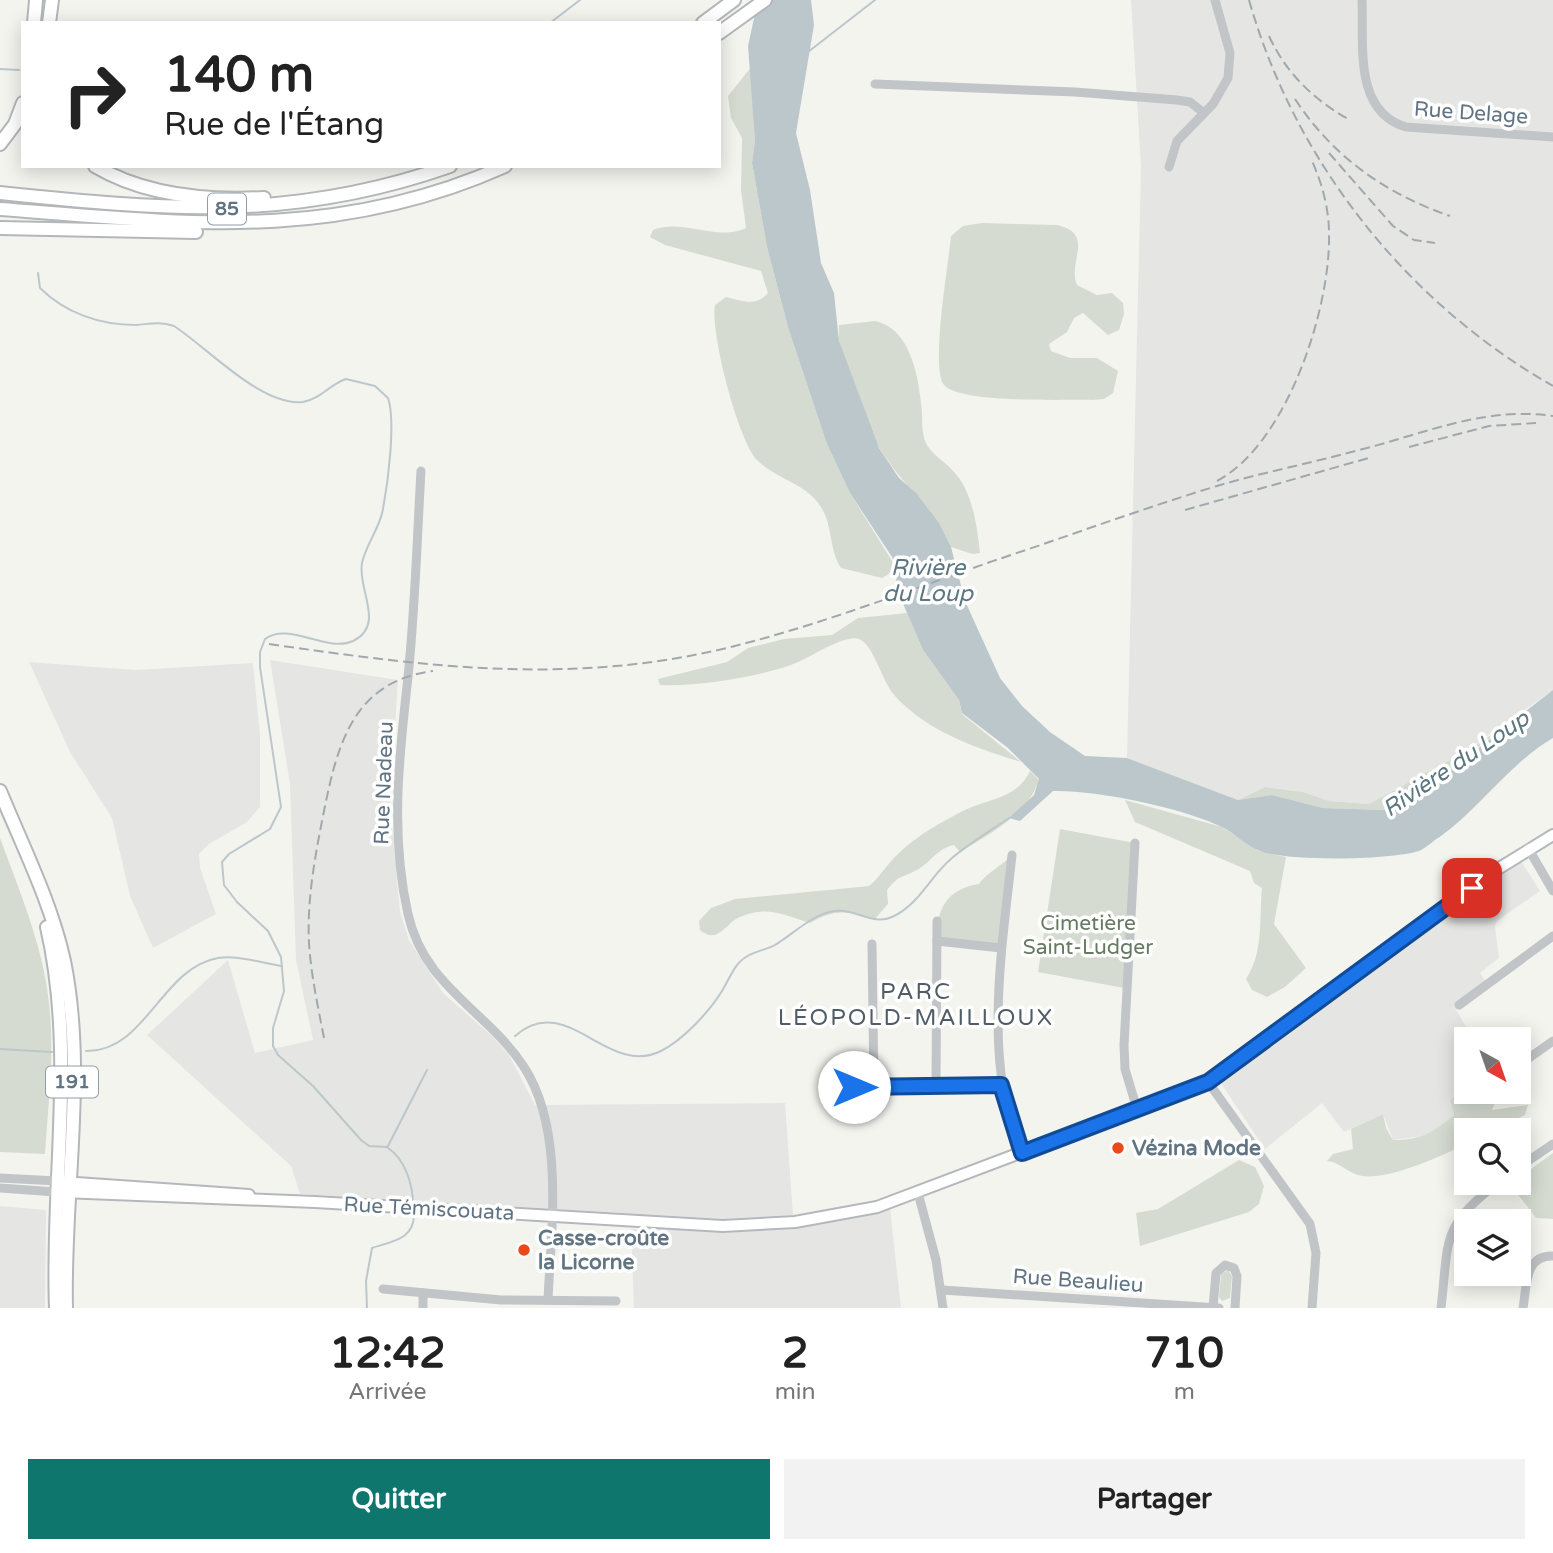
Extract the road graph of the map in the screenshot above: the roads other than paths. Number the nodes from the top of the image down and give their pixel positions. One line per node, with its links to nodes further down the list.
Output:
1 (36, 0): 8 (highway)
2 (52, 0): 9 (highway)
3 (734, 0): 7 (highway)
4 (765, 0): 10 (highway)
5 (1215, 0): 13 (street)
6 (1362, 0): 14 (street, Rue Delage)
7 (706, 20)
8 (34, 21)
9 (49, 21)
10 (721, 32)
11 (875, 83): 13 (street)
12 (21, 108): 15 (highway)
13 (1204, 113): 16 (street)
14 (1553, 137)
15 (0, 144)
16 (1169, 167)
17 (99, 168): 18 (highway)
18 (428, 168)
19 (443, 168): 21 (highway, 85)
20 (499, 168): 22 (highway, 85)
21 (0, 193)
22 (419, 196): 23 (highway, 85); 24 (highway)
23 (0, 210)
24 (0, 228)
25 (421, 471): 54 (street, Rue Nadeau)
26 (0, 791): 50 (highway, 191)
27 (1553, 835): 29 (main road, Rue Témiscouata)
28 (1135, 843): 45 (street)
29 (1528, 848): 31 (street); 40 (main road, Rue Témiscouata)
30 (1012, 855): 36 (street)
31 (1553, 891)
32 (937, 921): 34 (street)
33 (1553, 936): 37 (street)
34 (937, 941): 36 (street); 42 (street)
35 (872, 944): 44 (street)
36 (1001, 948): 41 (street)
37 (1459, 1005)
38 (1553, 1041): 39 (street)
39 (1531, 1057)
40 (1208, 1082): 45 (main road, Rue Témiscouata); 69 (street)
41 (1001, 1085): 42 (street); 47 (street)
42 (936, 1086): 44 (street)
43 (854, 1087): 44 (street)
44 (874, 1087)
45 (1137, 1110): 47 (main road, Rue Témiscouata)
46 (1553, 1144): 48 (street)
47 (1022, 1153): 52 (main road, Rue Témiscouata)
48 (1531, 1159)
49 (0, 1178): 50 (street, Rue Témiscouata)
50 (62, 1187): 51 (street, Rue Témiscouata); 54 (main road, Rue Témiscouata); 62 (highway, 191); 63 (highway, 191)
51 (0, 1188)
52 (918, 1193): 54 (main road, Rue Témiscouata); 57 (street)
53 (1482, 1195): 70 (street)
54 (552, 1216): 59 (street, Rue Nadeau)
55 (1553, 1256): 71 (street)
56 (383, 1290): 58 (street)
57 (942, 1290): 65 (street); 66 (street, Rue Beaulieu)
58 (424, 1293): 61 (street); 64 (street)
59 (548, 1300): 60 (street); 61 (street)
60 (616, 1301)
61 (501, 1304)
62 (56, 1308)
63 (66, 1308)
64 (423, 1308)
65 (943, 1308)
66 (1213, 1308): 67 (street, Rue Beaulieu); 68 (street)
67 (1219, 1308)
68 (1235, 1308)
69 (1312, 1308)
70 (1441, 1308)
71 (1524, 1308)

